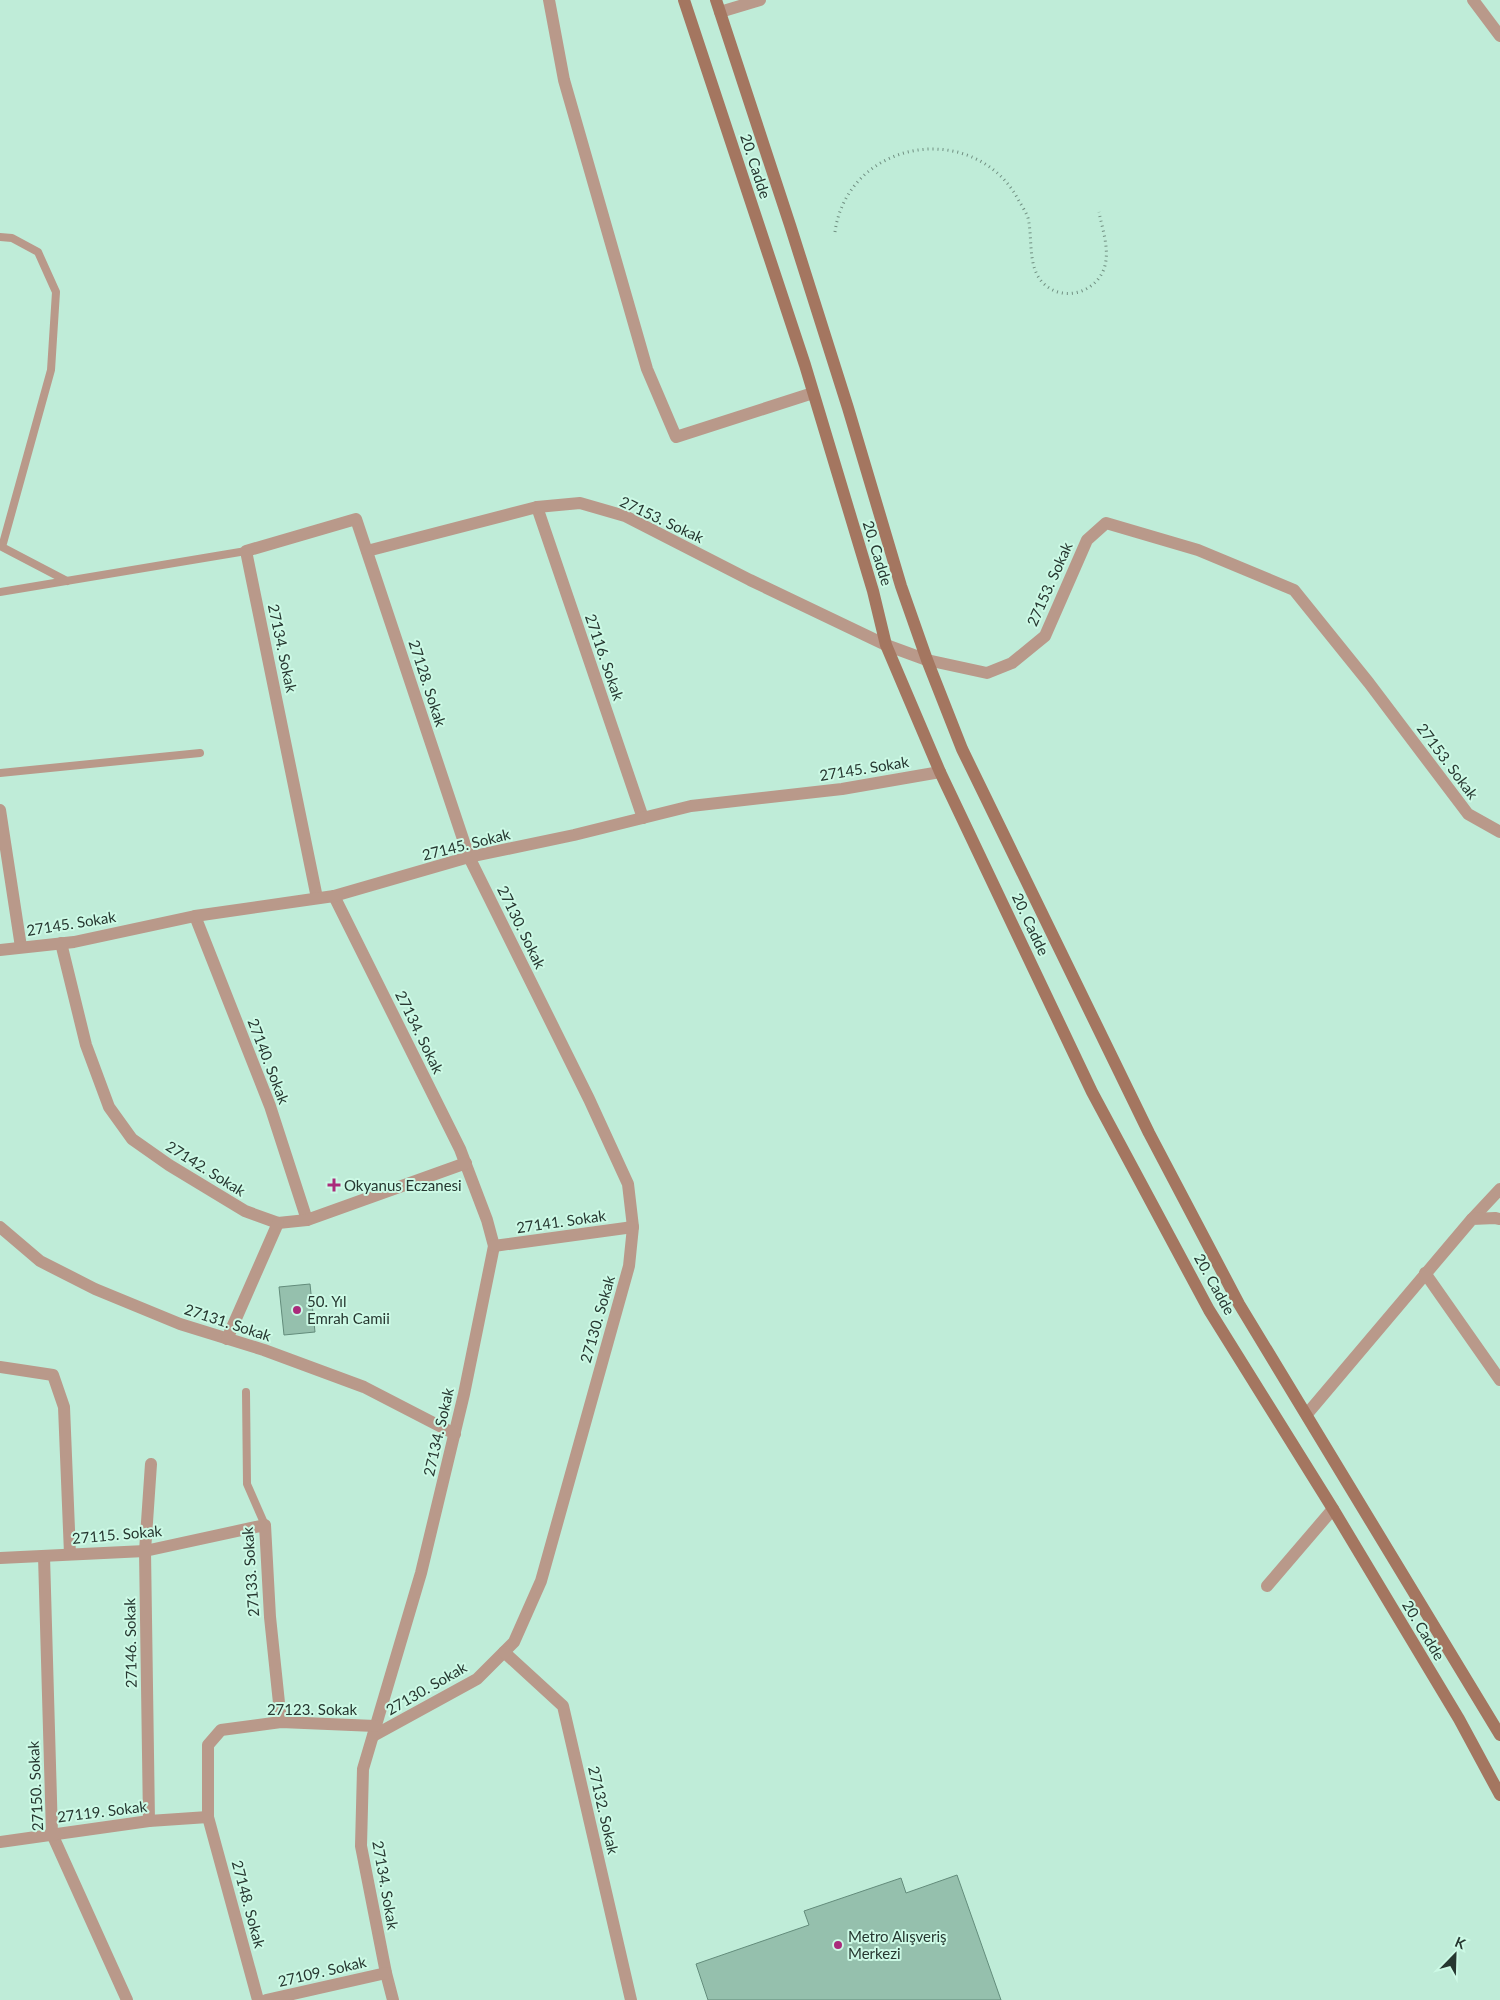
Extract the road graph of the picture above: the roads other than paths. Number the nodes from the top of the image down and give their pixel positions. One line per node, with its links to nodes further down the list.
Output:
1 (549, 0): 8 (street)
2 (684, 0): 8 (main road, 20. Cadde)
3 (760, 0): 5 (street)
4 (1472, 0): 6 (street)
5 (718, 6): 15 (main road)
6 (1500, 36)
7 (0, 237): 12 (lane)
8 (813, 393): 14 (main road, 20. Cadde)
9 (536, 507): 11 (street, 27153. Sokak); 14 (street, 27153. Sokak); 20 (street, 27116. Sokak)
10 (246, 551): 11 (street, 27128. Sokak); 12 (lane); 24 (street, 27134. Sokak)
11 (367, 551): 22 (street, 27128. Sokak)
12 (67, 581): 13 (lane)
13 (0, 592)
14 (886, 645): 15 (street, 27153. Sokak); 17 (main road, 20. Cadde)
15 (927, 660): 21 (street, 27153. Sokak); 43 (main road)
16 (200, 753): 18 (lane)
17 (940, 772): 20 (street, 27145. Sokak); 46 (main road, 20. Cadde)
18 (0, 773)
19 (0, 810): 27 (street)
20 (643, 818): 22 (street, 27145. Sokak)
21 (1500, 832)
22 (469, 857): 23 (street, 27145. Sokak); 36 (street, 27130. Sokak)
23 (334, 896): 24 (street, 27145. Sokak); 29 (street, 27134. Sokak)
24 (317, 898): 25 (street, 27145. Sokak)
25 (195, 916): 26 (street, 27145. Sokak); 33 (street, 27140. Sokak)
26 (61, 943): 27 (street, 27145. Sokak); 34 (street, 27142. Sokak)
27 (21, 948): 28 (street, 27145. Sokak)
28 (0, 950)
29 (466, 1164): 33 (street, 27142. Sokak); 37 (street, 27134. Sokak)
30 (1500, 1189): 31 (street)
31 (1472, 1219): 32 (street); 38 (street)
32 (1500, 1219)
33 (307, 1220): 34 (street, 27142. Sokak)
34 (278, 1223): 39 (street)
35 (0, 1227): 39 (street, 27131. Sokak)
36 (633, 1227): 37 (street, 27141. Sokak); 53 (street, 27130. Sokak)
37 (494, 1246): 44 (street, 27134. Sokak)
38 (1425, 1273): 41 (street); 43 (street)
39 (227, 1338): 44 (street, 27131. Sokak)
40 (0, 1367): 49 (street)
41 (1500, 1380)
42 (246, 1392): 47 (lane, 27133. Sokak)
43 (1307, 1414): 56 (main road)
44 (455, 1434): 55 (street, 27134. Sokak)
45 (151, 1464): 48 (street, 27146. Sokak)
46 (1333, 1508): 52 (street); 57 (main road, 20. Cadde)
47 (265, 1525): 48 (street, 27115. Sokak); 54 (street, 27133. Sokak)
48 (145, 1551): 49 (street, 27115. Sokak); 59 (street, 27146. Sokak)
49 (70, 1554): 50 (street, 27115. Sokak)
50 (44, 1556): 51 (street, 27115. Sokak); 60 (street, 27150. Sokak)
51 (0, 1558)
52 (1268, 1586)
53 (504, 1652): 55 (street, 27130. Sokak); 67 (street, 27132. Sokak)
54 (281, 1722): 55 (street, 27123. Sokak); 58 (street, 27123. Sokak)
55 (374, 1731): 62 (street, 27134. Sokak)
56 (1500, 1735)
57 (1500, 1795)
58 (208, 1817): 59 (street, 27119. Sokak); 64 (street, 27148. Sokak)
59 (149, 1821): 60 (street, 27119. Sokak)
60 (52, 1834): 61 (street, 27119. Sokak); 63 (street, 27150. Sokak)
61 (0, 1842)
62 (386, 1973): 65 (street, 27109. Sokak); 66 (street, 27134. Sokak)
63 (127, 2000)
64 (258, 2000)
65 (266, 2000)
66 (393, 2000)
67 (631, 2000)

